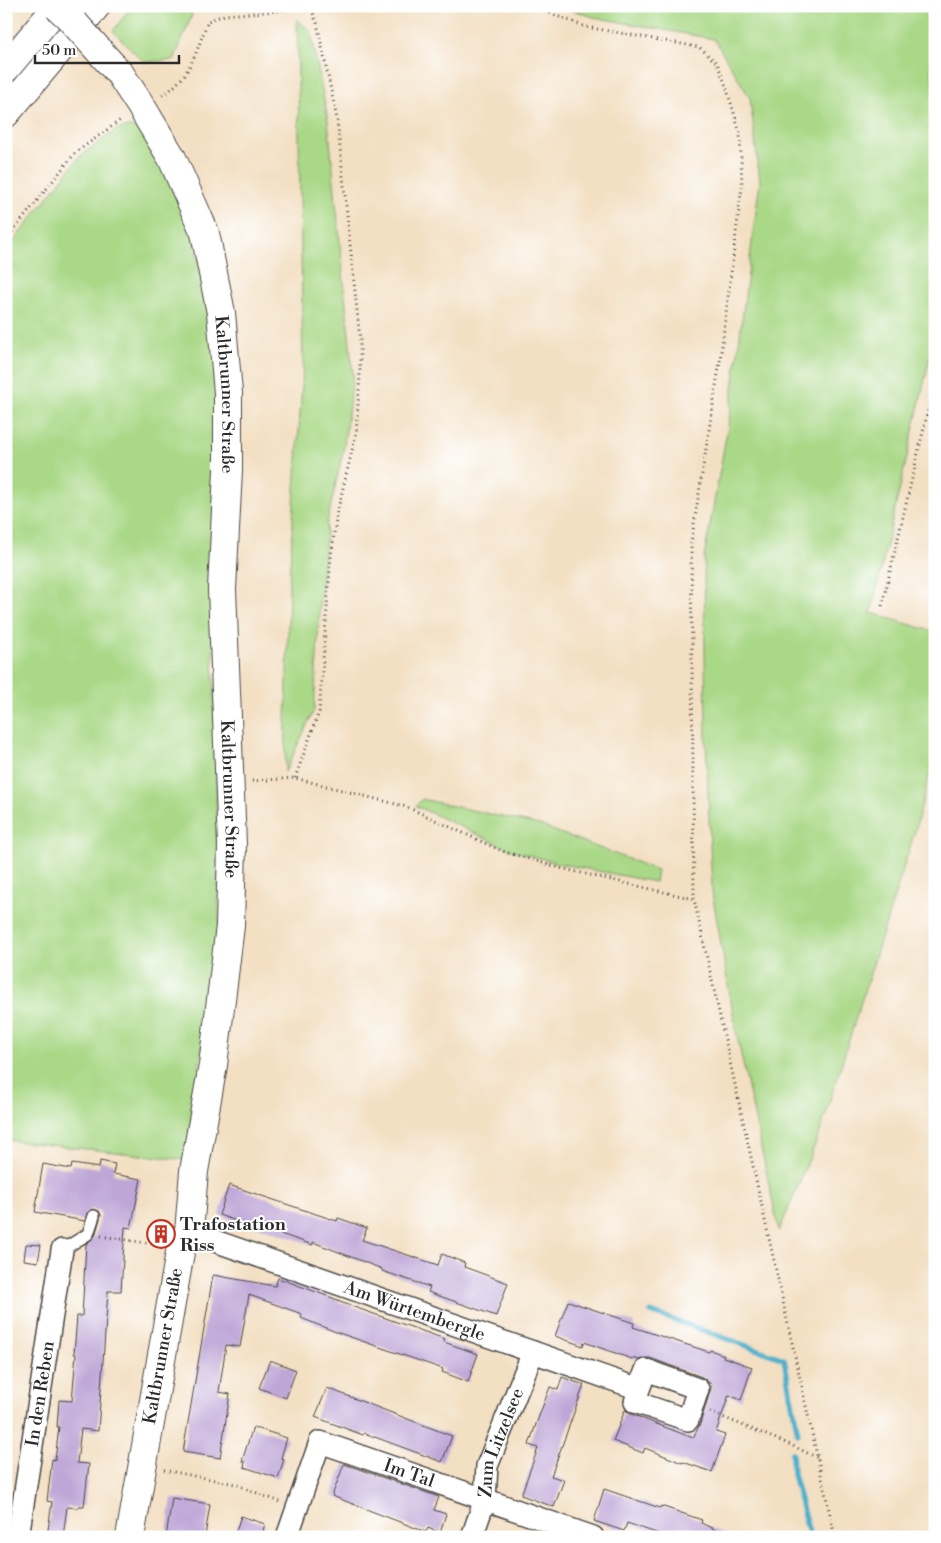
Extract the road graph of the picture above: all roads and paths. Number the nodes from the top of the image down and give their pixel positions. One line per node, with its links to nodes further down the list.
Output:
1 (58, 6): 6 (main road); 9 (main road, Kaltbrunner Straße, bridge)
2 (96, 6): 10 (main road)
3 (295, 6): 9 (path)
4 (310, 6): 14 (path)
5 (531, 6): 16 (path)
6 (6, 68)
7 (931, 72): 8 (path)
8 (935, 93)
9 (141, 106): 11 (path); 15 (main road, Kaltbrunner Straße)
10 (6, 113)
11 (6, 240)
12 (935, 381): 13 (path)
13 (882, 606)
14 (295, 778): 15 (path); 16 (path)
15 (229, 783): 18 (main road, Kaltbrunner Straße)
16 (694, 899): 25 (path)
17 (94, 1216): 19 (lane)
18 (189, 1232): 22 (street, Am Würtembergle); 26 (main road, Kaltbrunner Straße)
19 (88, 1234): 20 (path); 21 (lane)
20 (150, 1244)
21 (62, 1250): 29 (street, In den Reben)
22 (534, 1352): 23 (street, Am Würtembergle); 27 (street, Zum Litzelsee)
23 (639, 1388): 24 (street); 24 (street)
24 (693, 1405): 25 (path)
25 (818, 1458): 34 (path)
26 (142, 1466): 28 (path); 30 (main road, Kaltbrunner Straße)
27 (485, 1499): 28 (street, Im Tal); 32 (street, Zum Litzelsee); 33 (street, Im Tal)
28 (297, 1509): 31 (street, Im Tal)
29 (18, 1537)
30 (130, 1537)
31 (287, 1537)
32 (472, 1537)
33 (594, 1537)
34 (835, 1537)

